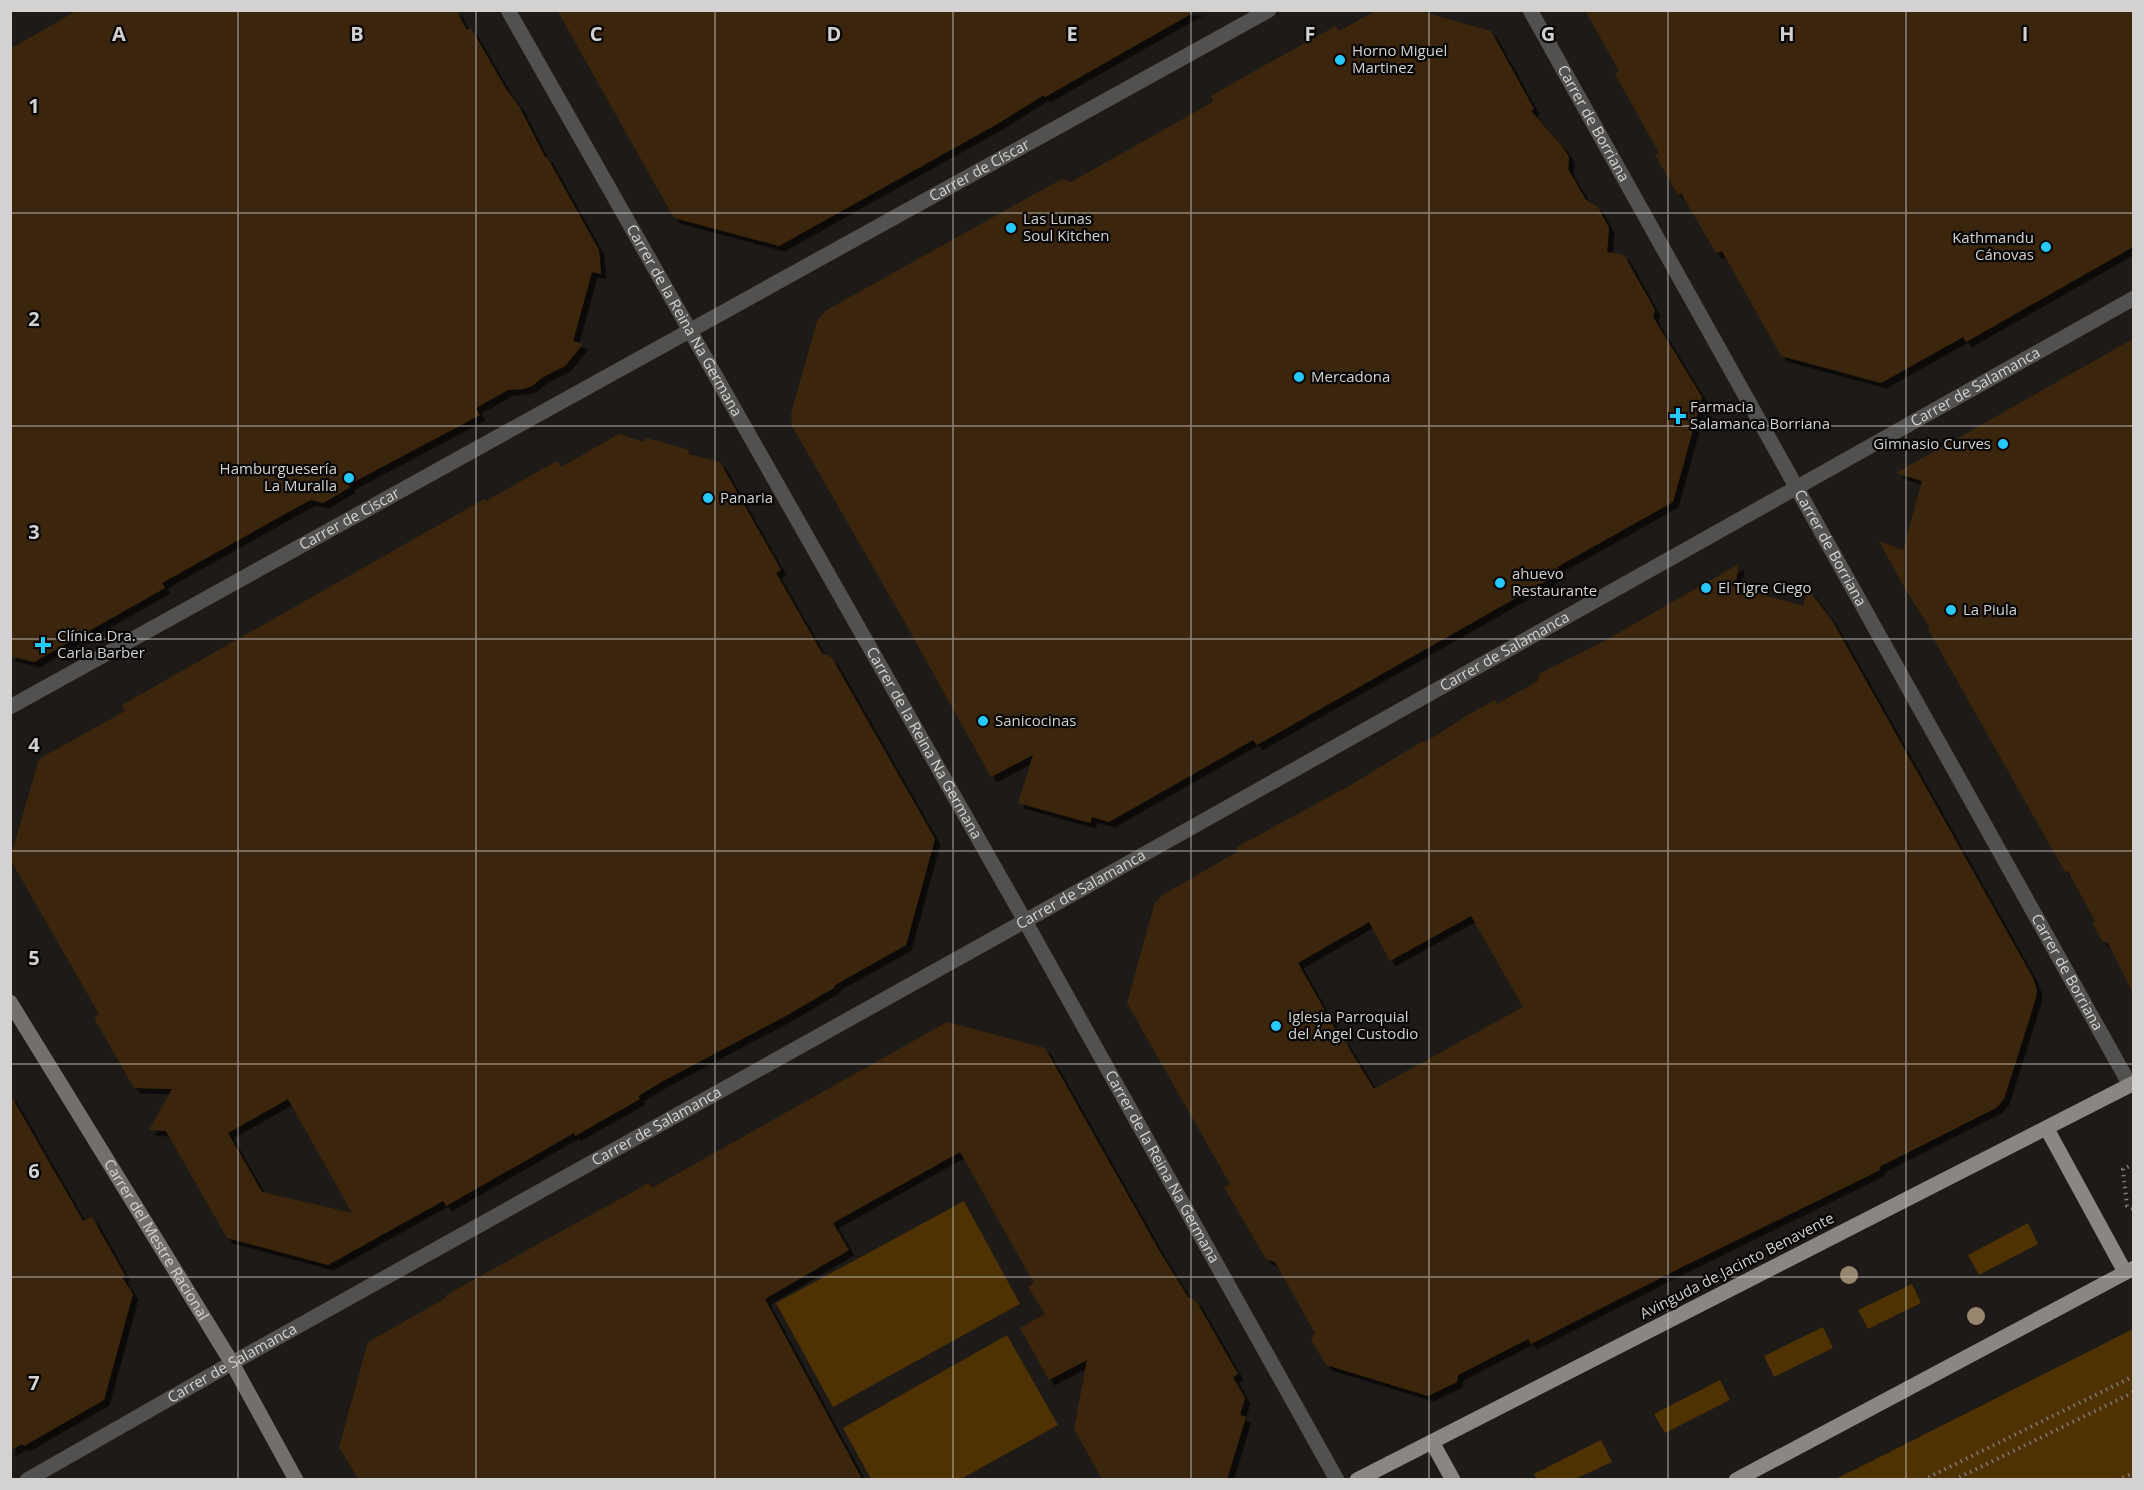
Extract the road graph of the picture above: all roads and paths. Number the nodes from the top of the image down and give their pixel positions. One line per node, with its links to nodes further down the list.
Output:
1 (508, 10): 5 (street, Carrer de la Reina Na Germana)
2 (1269, 10): 5 (street, Carrer de Císcar)
3 (1530, 10): 6 (street, Carrer de Borriana)
4 (2133, 298): 6 (street, Carrer de Salamanca)
5 (690, 331): 7 (street, Carrer de Ciscar); 8 (street, Carrer de la Reina Na Germana)
6 (1797, 486): 8 (street, Carrer de Salamanca); 10 (street, Carrer de Borriana)
7 (10, 707)
8 (1025, 921): 15 (street, Carrer de Salamanca); 22 (street, Carrer de la Reina Na Germana)
9 (10, 1002): 15 (main road, Carrer del Mestre Racional)
10 (2132, 1084): 11 (main road, Avinguda de Jacinto Benavente)
11 (2047, 1129): 14 (main road); 18 (main road, Avinguda de Jacinto Benavente)
12 (2133, 1164): 13 (path)
13 (2133, 1209)
14 (2129, 1270): 25 (main road)
15 (232, 1363): 20 (street, Carrer de Salamanca); 21 (main road, Carrer del Mestre Racional)
16 (2133, 1376): 26 (path)
17 (2133, 1392): 27 (path)
18 (1432, 1442): 23 (main road, Avinguda de Jacinto Benavente); 24 (main road)
19 (2133, 1473): 28 (path)
20 (27, 1479)
21 (296, 1479)
22 (1337, 1479)
23 (1357, 1479)
24 (1453, 1479)
25 (1736, 1479)
26 (1923, 1479)
27 (1954, 1479)
28 (2117, 1479)

